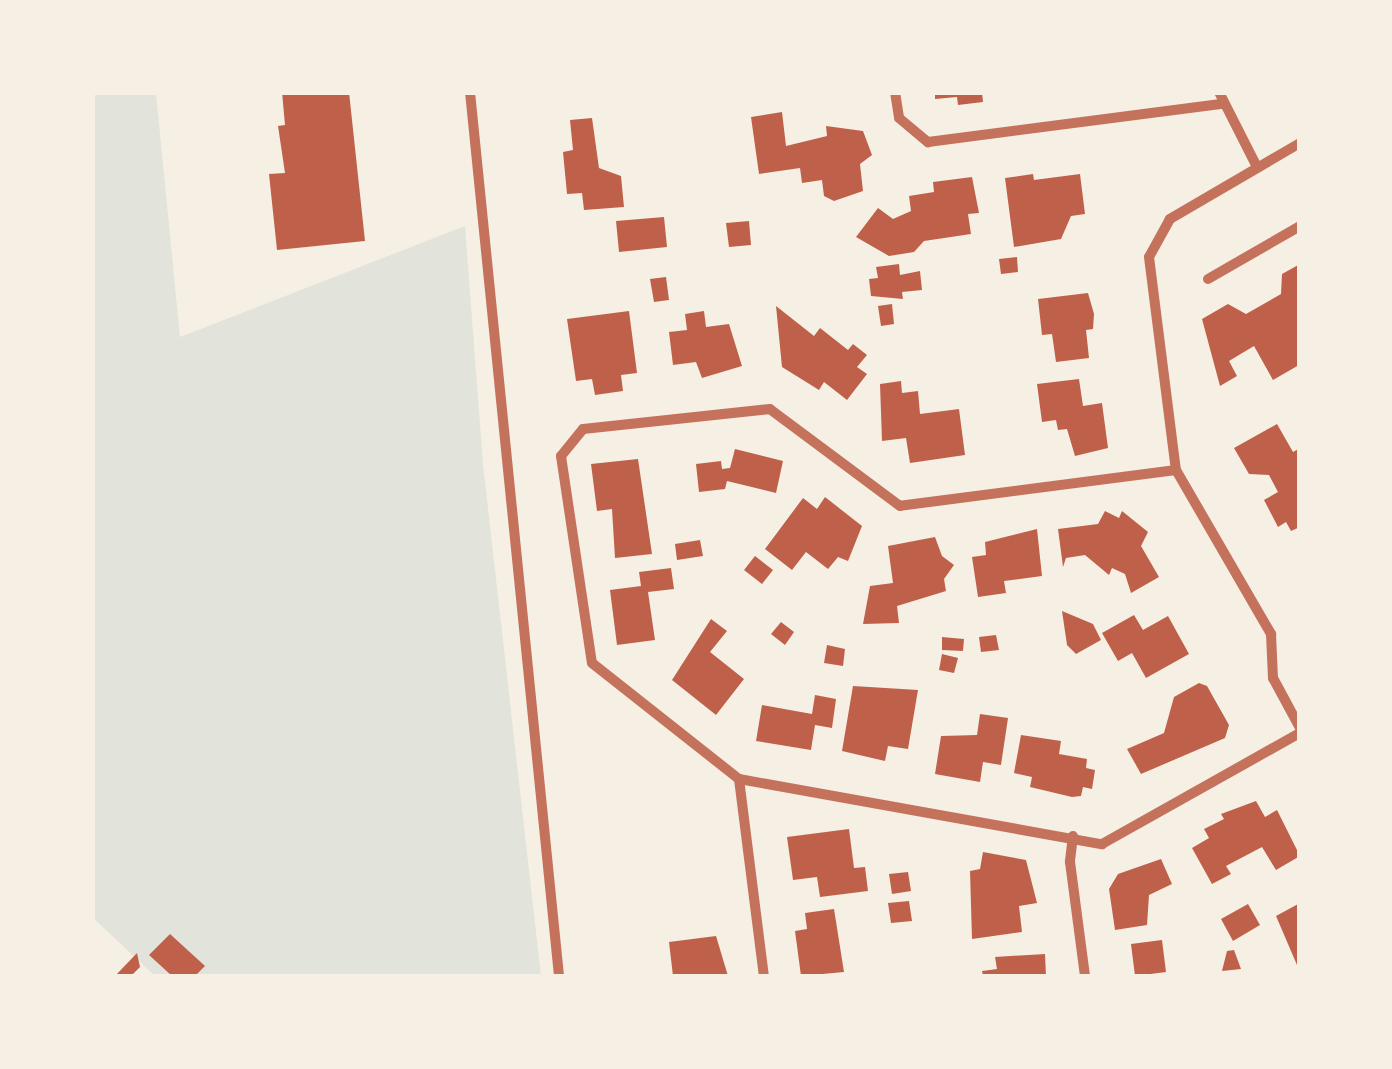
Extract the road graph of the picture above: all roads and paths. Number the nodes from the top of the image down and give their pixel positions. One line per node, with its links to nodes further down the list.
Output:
1 (470, 92): 12 (street)
2 (896, 92): 3 (street)
3 (1220, 98): 5 (street)
4 (1300, 143): 5 (street)
5 (1257, 167): 8 (street)
6 (1300, 226): 7 (street)
7 (1208, 278)
8 (1176, 470): 9 (street); 10 (street)
9 (1300, 731): 11 (street)
10 (739, 779): 11 (street); 13 (street)
11 (1074, 836): 14 (street)
12 (559, 976)
13 (764, 976)
14 (1085, 976)

